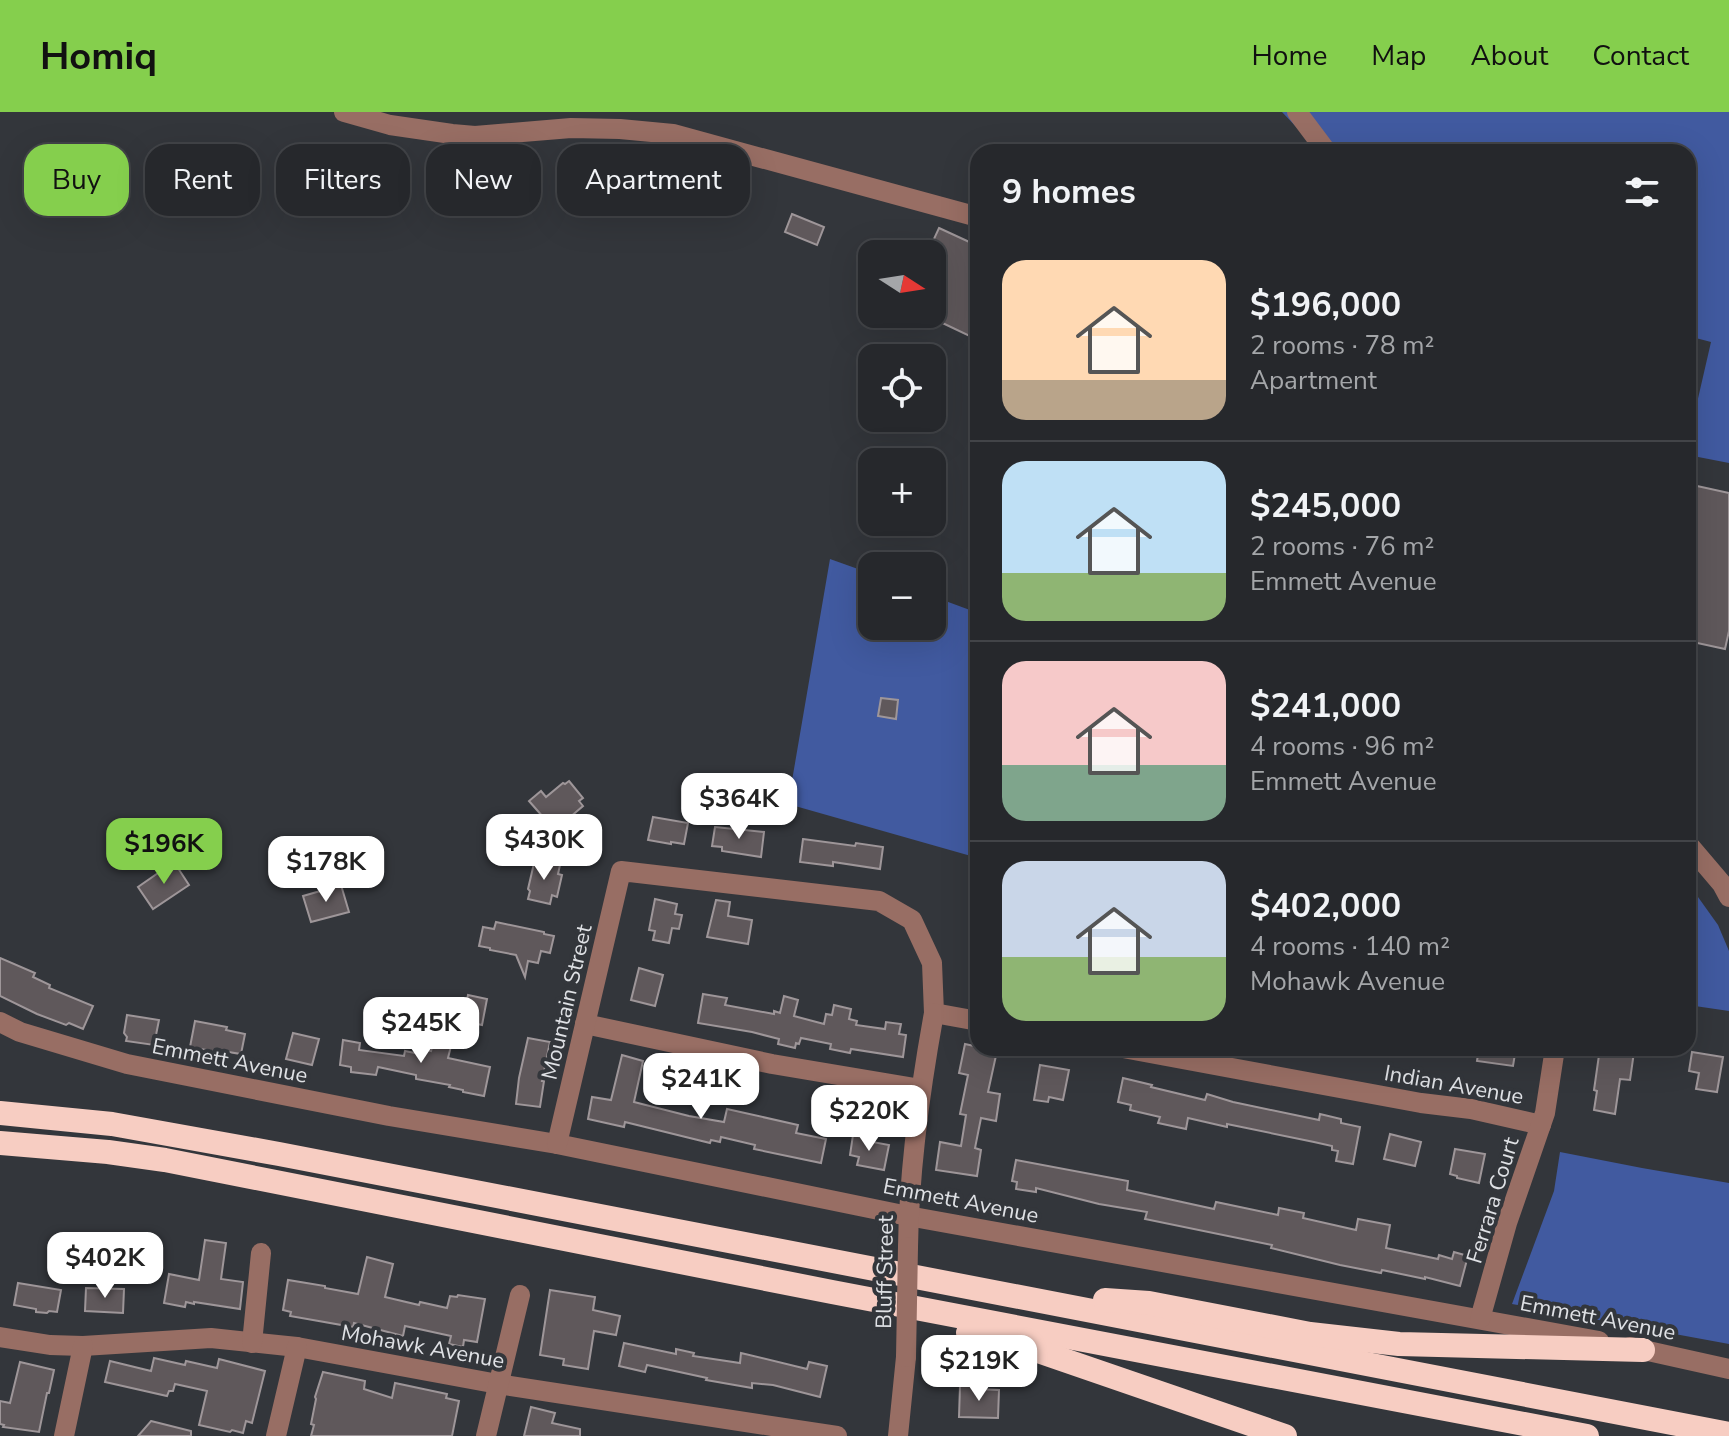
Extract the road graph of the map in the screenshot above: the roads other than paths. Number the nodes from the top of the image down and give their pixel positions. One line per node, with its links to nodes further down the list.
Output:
1 (344, 112): 4 (street)
2 (1297, 112): 3 (street)
3 (1321, 144)
4 (970, 215)
5 (1696, 853): 6 (street)
6 (1727, 888)
7 (934, 1013): 8 (street); 10 (street, Mountain Street); 13 (street, Bluff Street)
8 (970, 1020)
9 (0, 1022): 17 (street, Emmett Avenue)
10 (585, 1024): 13 (street); 17 (street, Mountain Street)
11 (1166, 1056): 15 (street, Indian Avenue)
12 (1554, 1056): 15 (street, Ferrara Court)
13 (921, 1089): 18 (street, Bluff Street)
14 (0, 1113): 21 (highway)
15 (1541, 1125): 23 (street, Ferrara Court)
16 (0, 1143): 20 (highway)
17 (557, 1144): 18 (street, Emmett Avenue)
18 (908, 1216): 23 (street, Emmett Avenue); 36 (street, Bluff Street, bridge)
19 (261, 1253): 25 (street)
20 (832, 1292): 37 (highway); 38 (highway)
21 (986, 1292): 28 (highway); 31 (highway)
22 (520, 1295): 30 (street)
23 (1480, 1319): 28 (street, Emmett Avenue)
24 (0, 1337): 26 (street, Mohawk Avenue)
25 (252, 1343): 26 (street, Mohawk Avenue); 27 (street, Mohawk Avenue)
26 (83, 1346): 32 (street)
27 (297, 1347): 30 (street, Mohawk Avenue); 33 (street)
28 (1643, 1350): 29 (street, Emmett Avenue)
29 (1729, 1369)
30 (498, 1384): 34 (street); 35 (street, Mohawk Avenue)
31 (1720, 1432)
32 (64, 1436)
33 (276, 1436)
34 (486, 1436)
35 (837, 1436)
36 (898, 1436)
37 (1285, 1436)
38 (1587, 1436)

